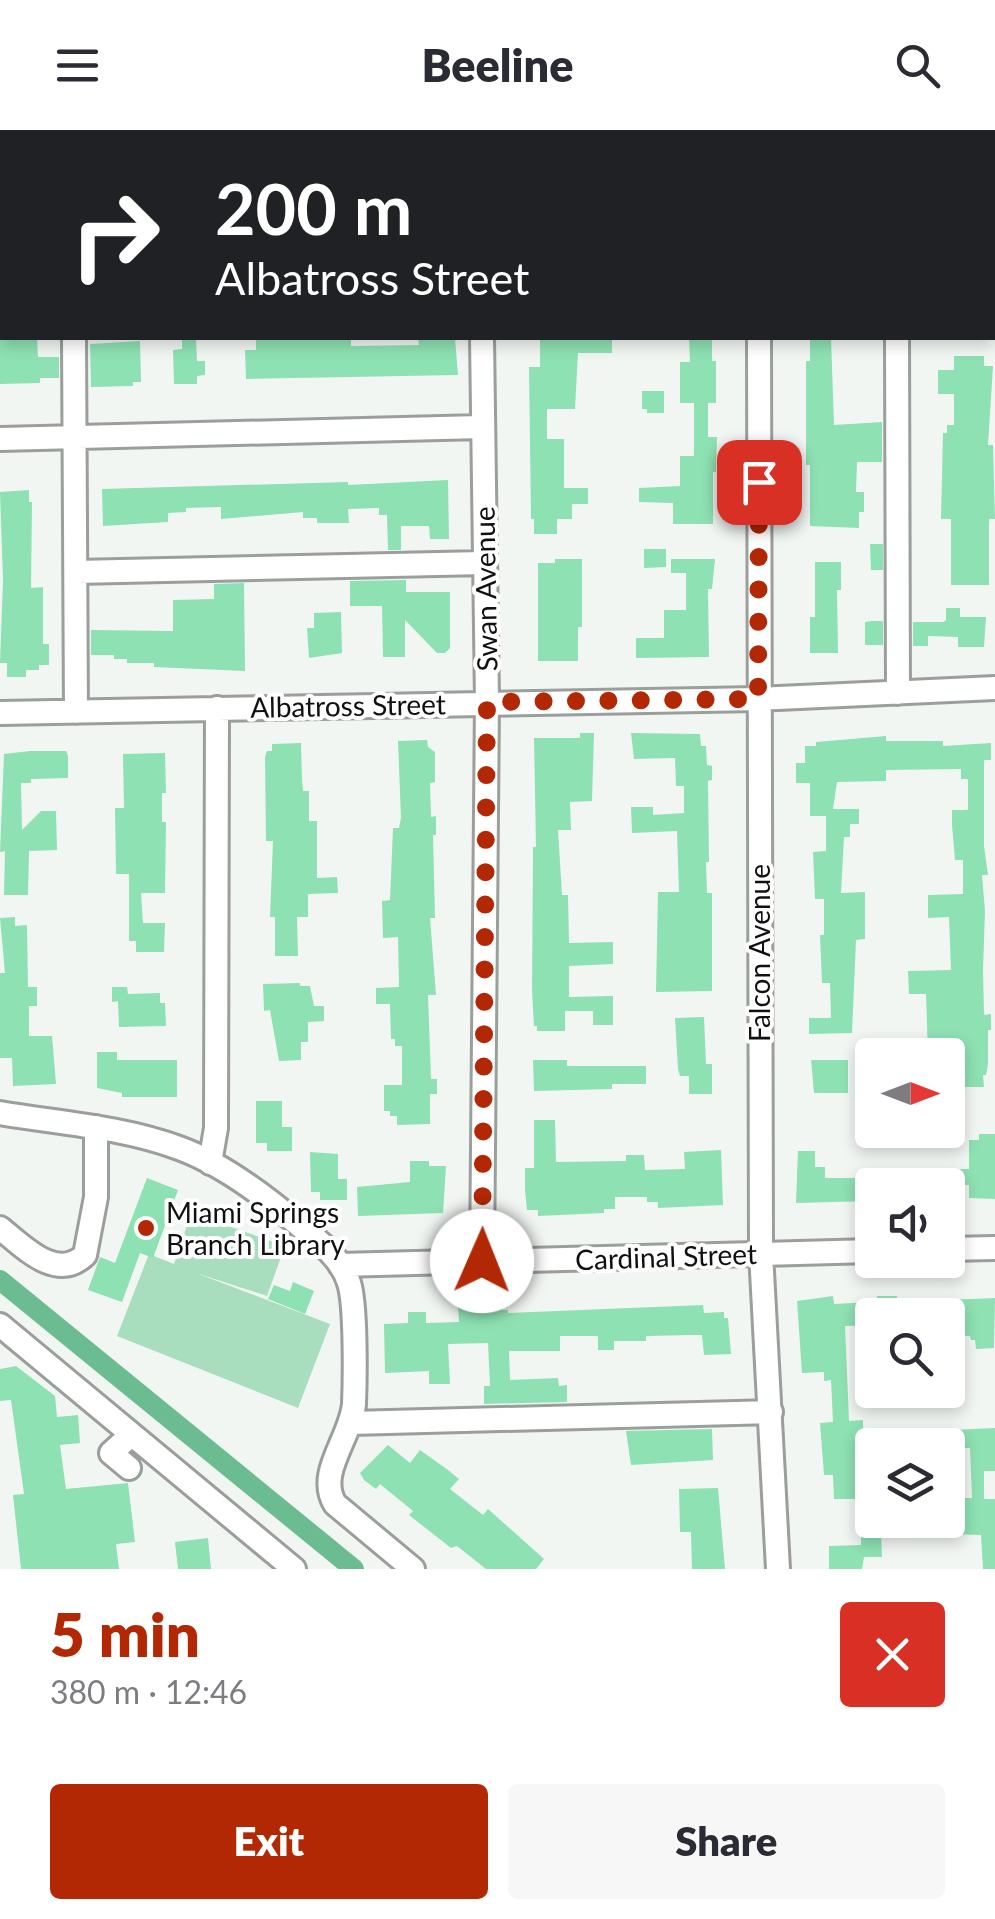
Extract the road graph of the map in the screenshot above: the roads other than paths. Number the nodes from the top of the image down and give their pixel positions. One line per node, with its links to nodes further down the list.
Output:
1 (74, 340): 6 (street)
2 (482, 340): 5 (street, Swan Avenue)
3 (759, 340): 12 (street, Falcon Avenue)
4 (897, 340): 11 (street)
5 (482, 428): 6 (street); 8 (street, Swan Avenue)
6 (74, 437): 7 (street); 9 (street)
7 (0, 439)
8 (484, 563): 9 (street); 13 (street, Swan Avenue)
9 (76, 572): 15 (street)
10 (995, 688): 11 (street, Albatross Street)
11 (898, 693): 12 (street, Albatross Street)
12 (758, 699): 13 (street, Albatross Street); 24 (street, Falcon Avenue)
13 (487, 702): 14 (street, Albatross Street); 25 (street, Swan Avenue)
14 (217, 708): 15 (street, Albatross Street); 19 (street)
15 (76, 712): 16 (street, Albatross Street)
16 (0, 713)
17 (0, 1114): 18 (street)
18 (96, 1127): 19 (street); 20 (street)
19 (210, 1163): 26 (street)
20 (0, 1228)
21 (995, 1248): 22 (street)
22 (965, 1249)
23 (855, 1251): 24 (street, Cardinal Street)
24 (761, 1253): 25 (street, Cardinal Street); 28 (street, Falcon Avenue)
25 (482, 1261): 26 (street, Cardinal Street)
26 (340, 1265): 29 (street)
27 (0, 1325): 30 (street)
28 (771, 1412): 29 (street); 34 (street, Falcon Avenue)
29 (351, 1423): 33 (street)
30 (130, 1434): 31 (street); 32 (street)
31 (129, 1468)
32 (279, 1565)
33 (413, 1569)
34 (778, 1569)

